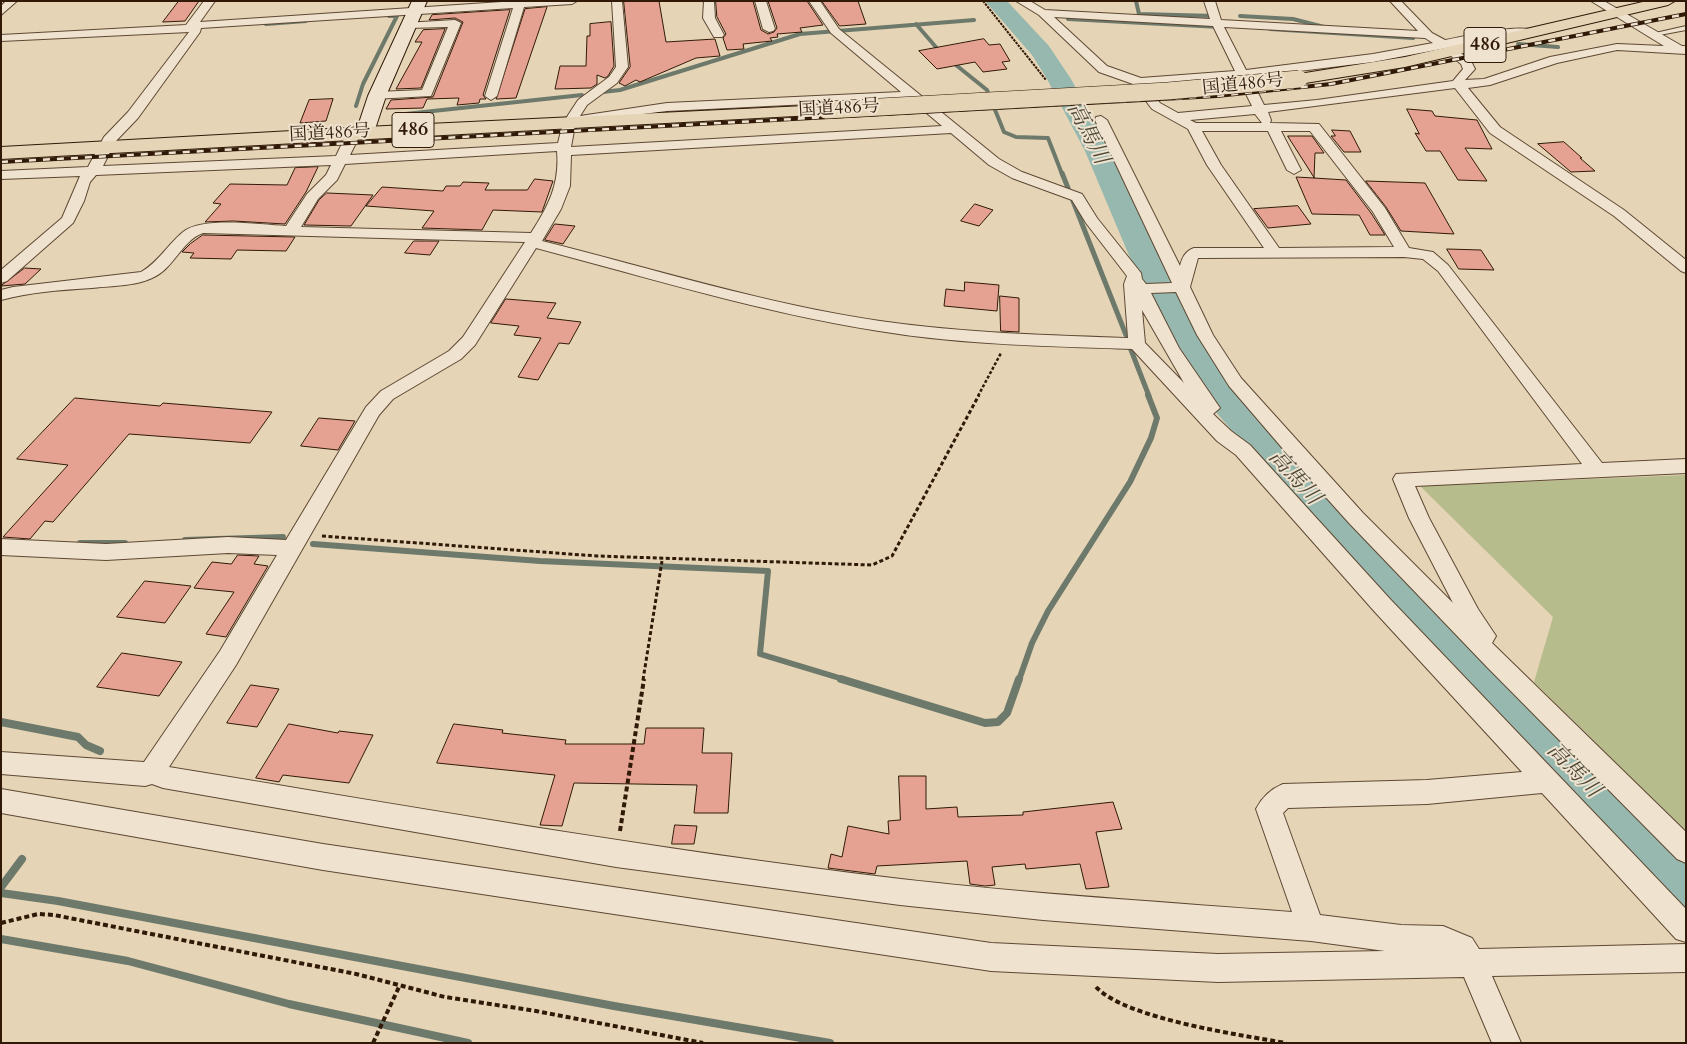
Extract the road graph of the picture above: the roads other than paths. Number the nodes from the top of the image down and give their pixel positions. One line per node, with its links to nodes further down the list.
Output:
1 (12, 1): 16 (street)
2 (210, 1): 22 (street)
3 (572, 1): 13 (street)
4 (617, 1): 39 (street)
5 (709, 1): 25 (street)
6 (760, 1): 23 (street)
7 (814, 1): 33 (street)
8 (1021, 1): 18 (street)
9 (1209, 1): 20 (street)
10 (1395, 1): 26 (street)
11 (1596, 1): 19 (street)
12 (1668, 1): 19 (highway, 国道486号 / 486)
13 (540, 2): 15 (street)
14 (474, 4): 15 (street); 17 (street)
15 (520, 4): 35 (street)
16 (1, 12)
17 (414, 12): 22 (street); 34 (street); 34 (street)
18 (1043, 13): 20 (street); 31 (street)
19 (1617, 13): 24 (street); 28 (highway, 国道486号 / 486)
20 (1217, 22): 26 (street); 30 (street)
21 (1686, 28): 24 (lane)
22 (193, 29): 27 (street); 44 (street)
23 (769, 30)
24 (1654, 34): 29 (street)
25 (718, 35)
26 (1428, 35): 28 (street)
27 (1, 38)
28 (1447, 48): 30 (street); 32 (street); 39 (highway, 国道486号 / 486, bridge)
29 (1682, 50): 32 (street)
30 (1243, 74): 31 (street); 36 (street)
31 (1140, 82): 37 (street)
32 (1459, 84): 36 (street); 55 (street)
33 (915, 95): 39 (street); 42 (street)
34 (377, 96): 43 (street)
35 (491, 96)
36 (1259, 110): 37 (street); 40 (street)
37 (1178, 117): 41 (street)
38 (1101, 120): 58 (street)
39 (569, 123): 43 (highway, 国道486号 / 486); 45 (street)
40 (1270, 126): 41 (street); 49 (street); 53 (street)
41 (1193, 128): 54 (street)
42 (952, 129): 45 (street); 57 (street)
43 (359, 132): 44 (highway, 国道486号 / 486); 47 (street)
44 (106, 147): 46 (highway, 国道486号 / 486); 48 (street)
45 (564, 149): 47 (street); 52 (street)
46 (1, 153)
47 (341, 160): 48 (street); 51 (street)
48 (92, 170): 50 (street); 56 (street)
49 (1294, 170)
50 (1, 175)
51 (290, 232): 52 (street); 59 (street)
52 (534, 241): 60 (street); 64 (street)
53 (1404, 252): 54 (street); 63 (street)
54 (1275, 253): 58 (street)
55 (1686, 268)
56 (1, 278)
57 (1141, 285): 58 (street); 60 (street); 61 (street)
58 (1177, 287): 66 (street)
59 (1, 295)
60 (1137, 344): 61 (street)
61 (1243, 450): 69 (street)
62 (1686, 466): 63 (street)
63 (1598, 471): 66 (street)
64 (294, 541): 65 (street); 68 (street)
65 (1, 547)
66 (1494, 659): 71 (street)
67 (1, 763): 68 (street)
68 (153, 770): 72 (street)
69 (1546, 781): 72 (street); 73 (street)
70 (1, 801): 75 (street)
71 (1686, 850)
72 (1311, 927): 75 (street)
73 (1686, 929)
74 (1686, 958): 75 (street)
75 (1472, 962): 76 (street)
76 (1507, 1043)

